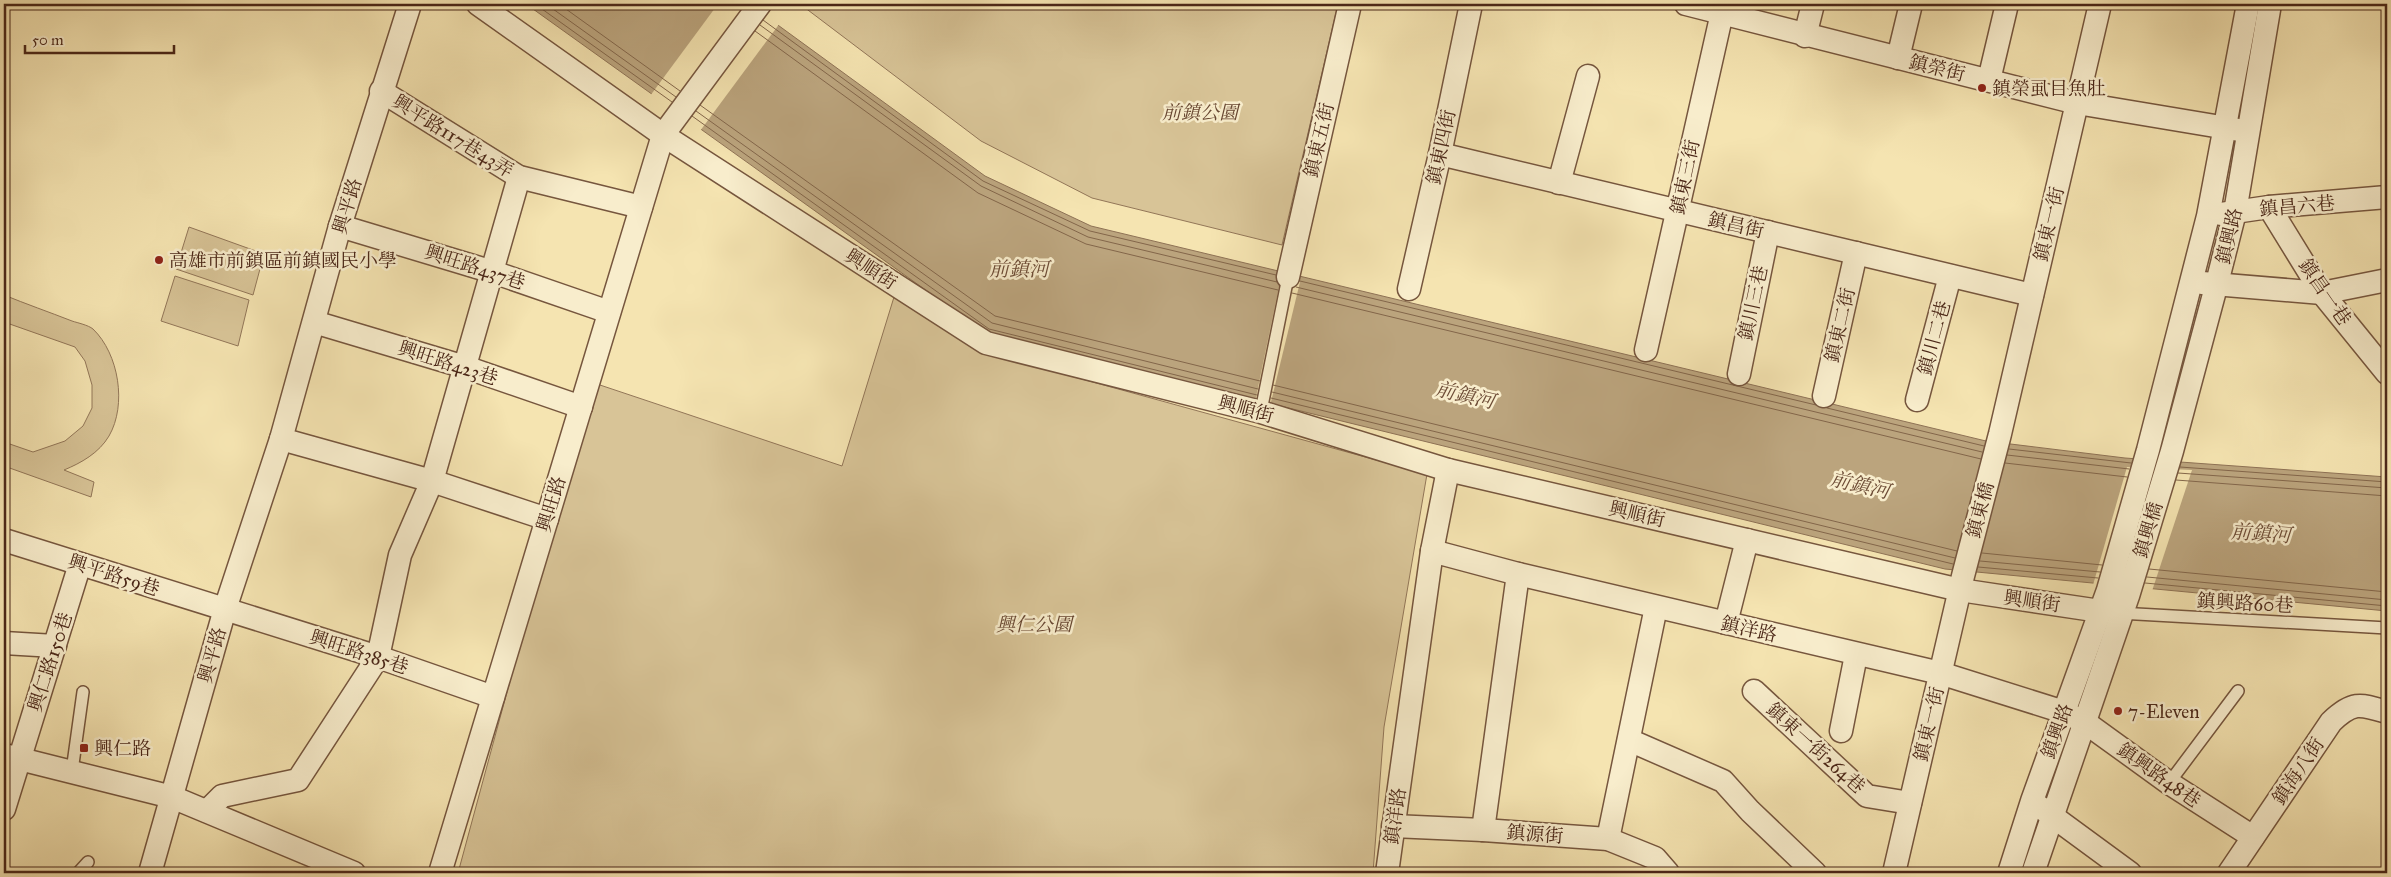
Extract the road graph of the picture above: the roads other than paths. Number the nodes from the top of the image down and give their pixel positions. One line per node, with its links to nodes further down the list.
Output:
1 (410, 4): 18 (street, 興平路)
2 (478, 4): 22 (street, 興順街)
3 (760, 4): 22 (street, 興旺路)
4 (1350, 4): 37 (street, 鎮東五街)
5 (1471, 4): 23 (street, 鎮東四街)
6 (1686, 4): 13 (street, 鎮榮街)
7 (1813, 4): 14 (street)
8 (1911, 4): 15 (street)
9 (2007, 4): 17 (street)
10 (2100, 4): 19 (street, 鎮東一街)
11 (2248, 4): 20 (street, 鎮興路)
12 (2270, 4): 21 (street, 鎮興路)
13 (1722, 9): 14 (street, 鎮榮街); 29 (street, 鎮東三街)
14 (1806, 36): 15 (street, 鎮榮街)
15 (1898, 58): 17 (street, 鎮榮街)
16 (1588, 76): 25 (street)
17 (1990, 80): 19 (street, 鎮榮街)
18 (381, 91): 24 (street, 興平路117巷43弄); 32 (street, 興平路)
19 (2077, 103): 20 (street, 鎮榮街); 43 (street, 鎮東一街)
20 (2224, 129): 21 (street, 鎮榮街); 31 (street, 鎮興路)
21 (2250, 131): 30 (street, 鎮興路)
22 (663, 135): 27 (street, 興旺路); 53 (street, 興順街)
23 (1440, 154): 25 (street, 鎮昌街); 41 (street, 鎮東四街)
24 (520, 177): 27 (street, 興平路117巷43弄); 35 (street)
25 (1559, 182): 29 (street, 鎮昌街)
26 (2387, 197): 28 (street, 鎮昌六巷)
27 (641, 206): 44 (street, 興旺路)
28 (2269, 208): 30 (street, 鎮昌六巷); 42 (street, 鎮昌一巷)
29 (1678, 211): 33 (street, 鎮昌街); 46 (street, 鎮東三街)
30 (2235, 212): 31 (street, 鎮昌六巷); 40 (street, 鎮興路)
31 (2208, 216): 39 (street, 鎮興路)
32 (340, 226): 35 (street, 興旺路437巷); 45 (street, 興平路)
33 (1768, 232): 34 (street, 鎮昌街); 49 (street, 鎮川三巷)
34 (1856, 253): 36 (street, 鎮昌街); 50 (street, 鎮東二街)
35 (493, 272): 44 (street, 興旺路437巷); 47 (street)
36 (1950, 276): 43 (street, 鎮昌街); 51 (street, 鎮川二巷)
37 (1288, 277): 53 (lane)
38 (2387, 280): 42 (street)
39 (2192, 282): 40 (street); 56 (street, 鎮興路)
40 (2218, 283): 42 (street); 57 (street, 鎮興路)
41 (1409, 289)
42 (2322, 293): 48 (street, 鎮昌一巷)
43 (2032, 295): 55 (street, 鎮東一街)
44 (609, 312): 52 (street, 興旺路)
45 (314, 322): 47 (street, 興旺路423巷); 54 (street, 興平路)
46 (1646, 350)
47 (465, 367): 52 (street, 興旺路423巷); 59 (street)
48 (2385, 367)
49 (1739, 374)
50 (1824, 396)
51 (1917, 400)
52 (581, 407): 60 (street, 興旺路)
53 (1262, 409): 58 (street, 興順街)
54 (281, 439): 59 (street); 69 (street, 興平路)
55 (1997, 445): 66 (street, 鎮東橋)
56 (2144, 462): 67 (street, 鎮興橋)
57 (2167, 464): 67 (street, 鎮興橋)
58 (1448, 470): 62 (street, 興順街); 63 (street, 鎮洋路)
59 (432, 481): 60 (street); 75 (street)
60 (547, 519): 80 (street, 興旺路)
61 (4, 540): 64 (street, 興平路59巷)
62 (1747, 540): 66 (street, 興順街); 70 (street)
63 (1432, 551): 65 (street, 鎮洋路); 95 (street, 鎮洋路)
64 (80, 564): 69 (street, 興平路59巷); 73 (street, 興仁路150巷)
65 (1518, 574): 68 (street, 鎮洋路); 96 (street, 鎮源街)
66 (1961, 583): 67 (street, 興順街); 76 (street, 鎮東一街)
67 (2114, 603): 71 (lane, 鎮興路60巷); 81 (street, 鎮興路); 83 (street, 鎮興路)
68 (1656, 607): 70 (street, 鎮洋路); 85 (street)
69 (225, 609): 75 (street, 興旺路385巷); 89 (street, 興平路)
70 (1726, 623): 74 (street, 鎮洋路)
71 (2387, 628)
72 (4, 643): 73 (street)
73 (54, 646): 86 (street, 興仁路150巷)
74 (1856, 654): 76 (street, 鎮洋路); 84 (street)
75 (378, 657): 80 (street, 興旺路385巷); 93 (street)
76 (1940, 673): 81 (street, 鎮洋路); 91 (street, 鎮東一街)
77 (1754, 691): 91 (street, 鎮東一街264巷)
78 (2238, 691): 88 (lane)
79 (83, 692): 87 (lane)
80 (493, 697): 104 (street, 興旺路)
81 (2064, 712): 83 (street, 鎮興路48巷); 90 (street, 鎮興路)
82 (2387, 712): 97 (street, 鎮海八街)
83 (2086, 723): 88 (street, 鎮興路48巷); 94 (street, 鎮興路)
84 (1841, 731)
85 (1629, 740): 98 (street); 107 (street)
86 (11, 757): 87 (street); 92 (street, 興仁路150巷)
87 (72, 771): 89 (street)
88 (2169, 783): 97 (street, 鎮興路48巷)
89 (172, 797): 93 (street); 102 (street, 興平路)
90 (2032, 801): 94 (street); 109 (street, 鎮興路)
91 (1910, 804): 108 (street, 鎮東一街)
92 (4, 810)
93 (207, 811): 100 (street)
94 (2052, 815): 110 (street, 鎮興路); 111 (street)
95 (1393, 826): 96 (street); 105 (street, 鎮洋路)
96 (1483, 830): 98 (street, 鎮源街)
97 (2253, 837): 112 (street, 鎮海八街)
98 (1608, 839): 106 (street, 鎮源街)
99 (88, 862): 101 (lane)
100 (312, 865): 103 (street)
101 (78, 873)
102 (150, 873)
103 (354, 873)
104 (440, 873)
105 (1388, 873)
106 (1668, 873)
107 (1815, 873)
108 (1894, 873)
109 (2009, 873)
110 (2033, 873)
111 (2130, 873)
112 (2229, 873)

